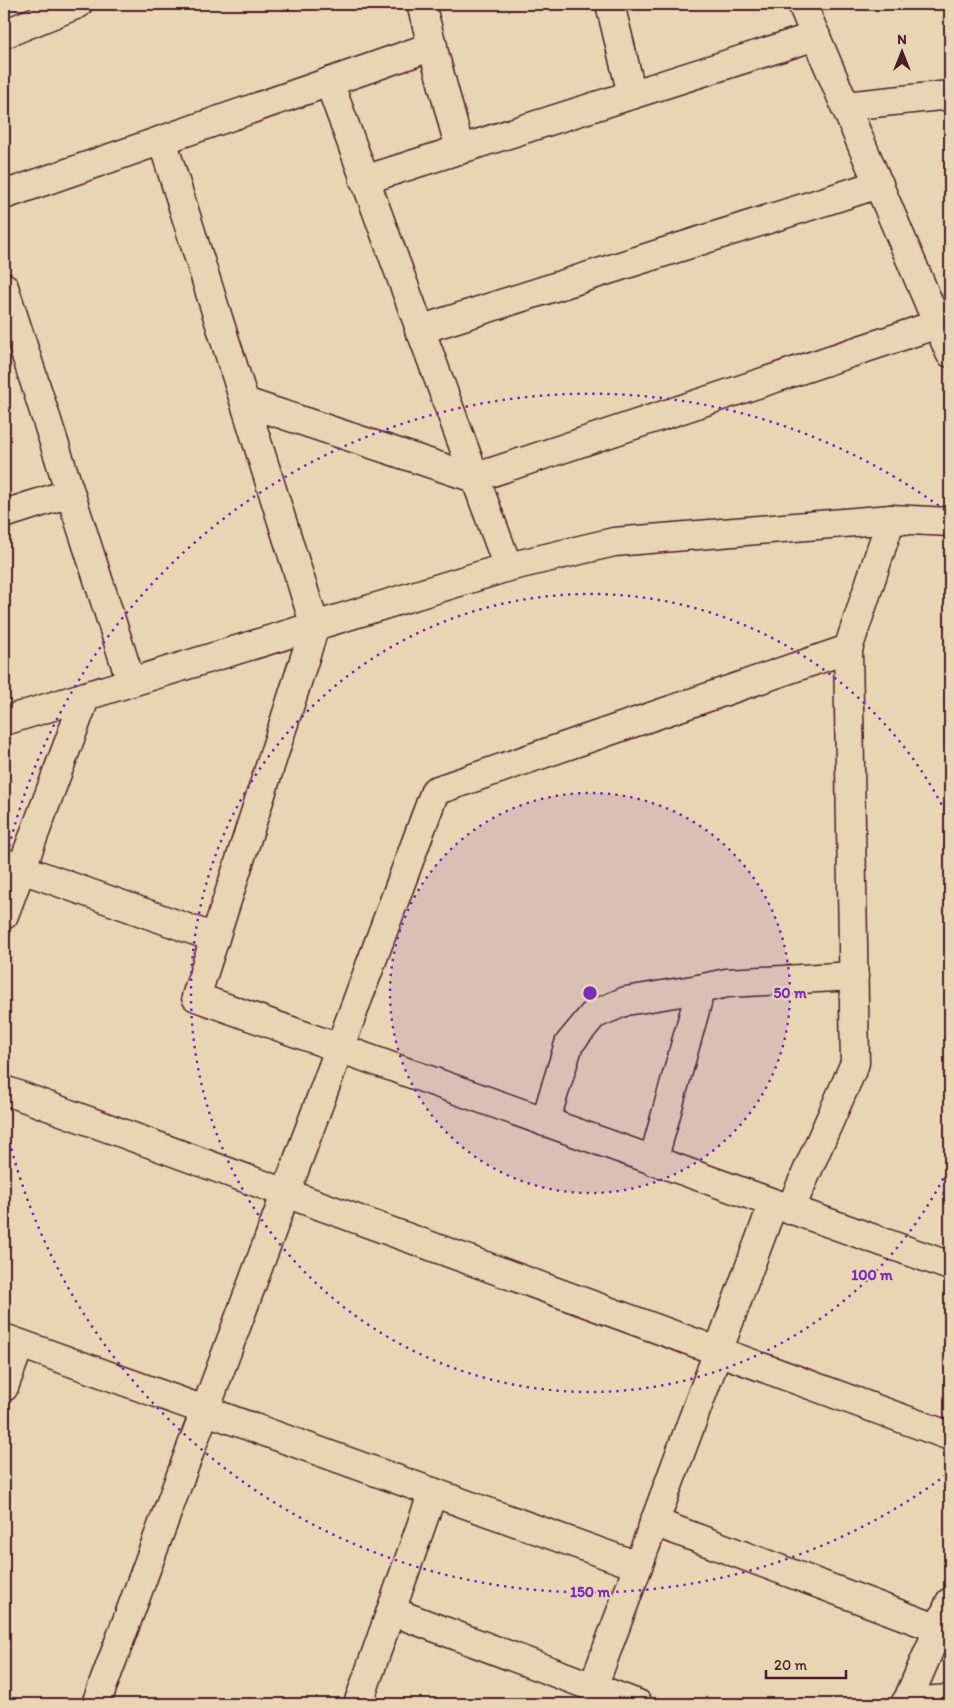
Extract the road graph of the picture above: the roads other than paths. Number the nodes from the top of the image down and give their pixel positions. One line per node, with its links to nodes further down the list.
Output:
1 (78, 4): 5 (street)
2 (422, 4): 7 (street)
3 (610, 4): 9 (street)
4 (802, 4): 6 (street)
5 (4, 34)
6 (816, 36): 9 (street); 11 (street)
7 (433, 46): 8 (street); 13 (street)
8 (329, 82): 12 (street); 14 (street)
9 (632, 95): 13 (street)
10 (950, 95): 11 (street)
11 (845, 106): 15 (street)
12 (162, 140): 16 (street); 22 (street)
13 (460, 150): 14 (street)
14 (364, 180): 20 (street)
15 (878, 184): 18 (street); 20 (street)
16 (4, 195)
17 (4, 287): 24 (street)
18 (938, 294): 19 (street)
19 (938, 324): 21 (street); 23 (street)
20 (419, 330): 23 (street)
21 (950, 353)
22 (245, 402): 23 (street); 29 (street)
23 (474, 478): 28 (street)
24 (70, 493): 25 (street); 31 (street)
25 (4, 514)
26 (891, 519): 27 (street); 28 (street); 30 (street)
27 (950, 522)
28 (508, 567): 29 (street)
29 (315, 626): 31 (street); 36 (street)
30 (848, 649): 37 (street); 39 (street)
31 (131, 682): 32 (street)
32 (86, 696): 33 (street); 34 (street)
33 (4, 721)
34 (13, 866): 35 (street); 36 (street)
35 (4, 916)
36 (215, 938): 39 (street)
37 (854, 976): 38 (street); 44 (street)
38 (699, 989): 41 (street); 42 (street)
39 (339, 1049): 41 (street); 43 (street)
40 (4, 1090): 43 (street)
41 (545, 1122): 42 (street)
42 (653, 1161): 44 (street)
43 (286, 1193): 47 (street); 49 (street)
44 (781, 1207): 45 (street); 47 (street)
45 (950, 1266)
46 (12, 1341): 48 (street); 49 (street)
47 (718, 1351): 50 (street); 52 (street)
48 (4, 1388)
49 (205, 1410): 51 (street); 60 (street)
50 (950, 1436)
51 (433, 1492): 53 (street); 55 (street)
52 (654, 1522): 53 (street); 56 (street)
53 (638, 1566): 57 (street)
54 (950, 1602): 56 (street)
55 (391, 1611): 57 (street); 61 (street)
56 (939, 1629): 59 (street)
57 (593, 1687): 62 (street)
58 (950, 1699): 59 (street)
59 (906, 1703)
60 (96, 1704)
61 (358, 1704)
62 (638, 1704)

